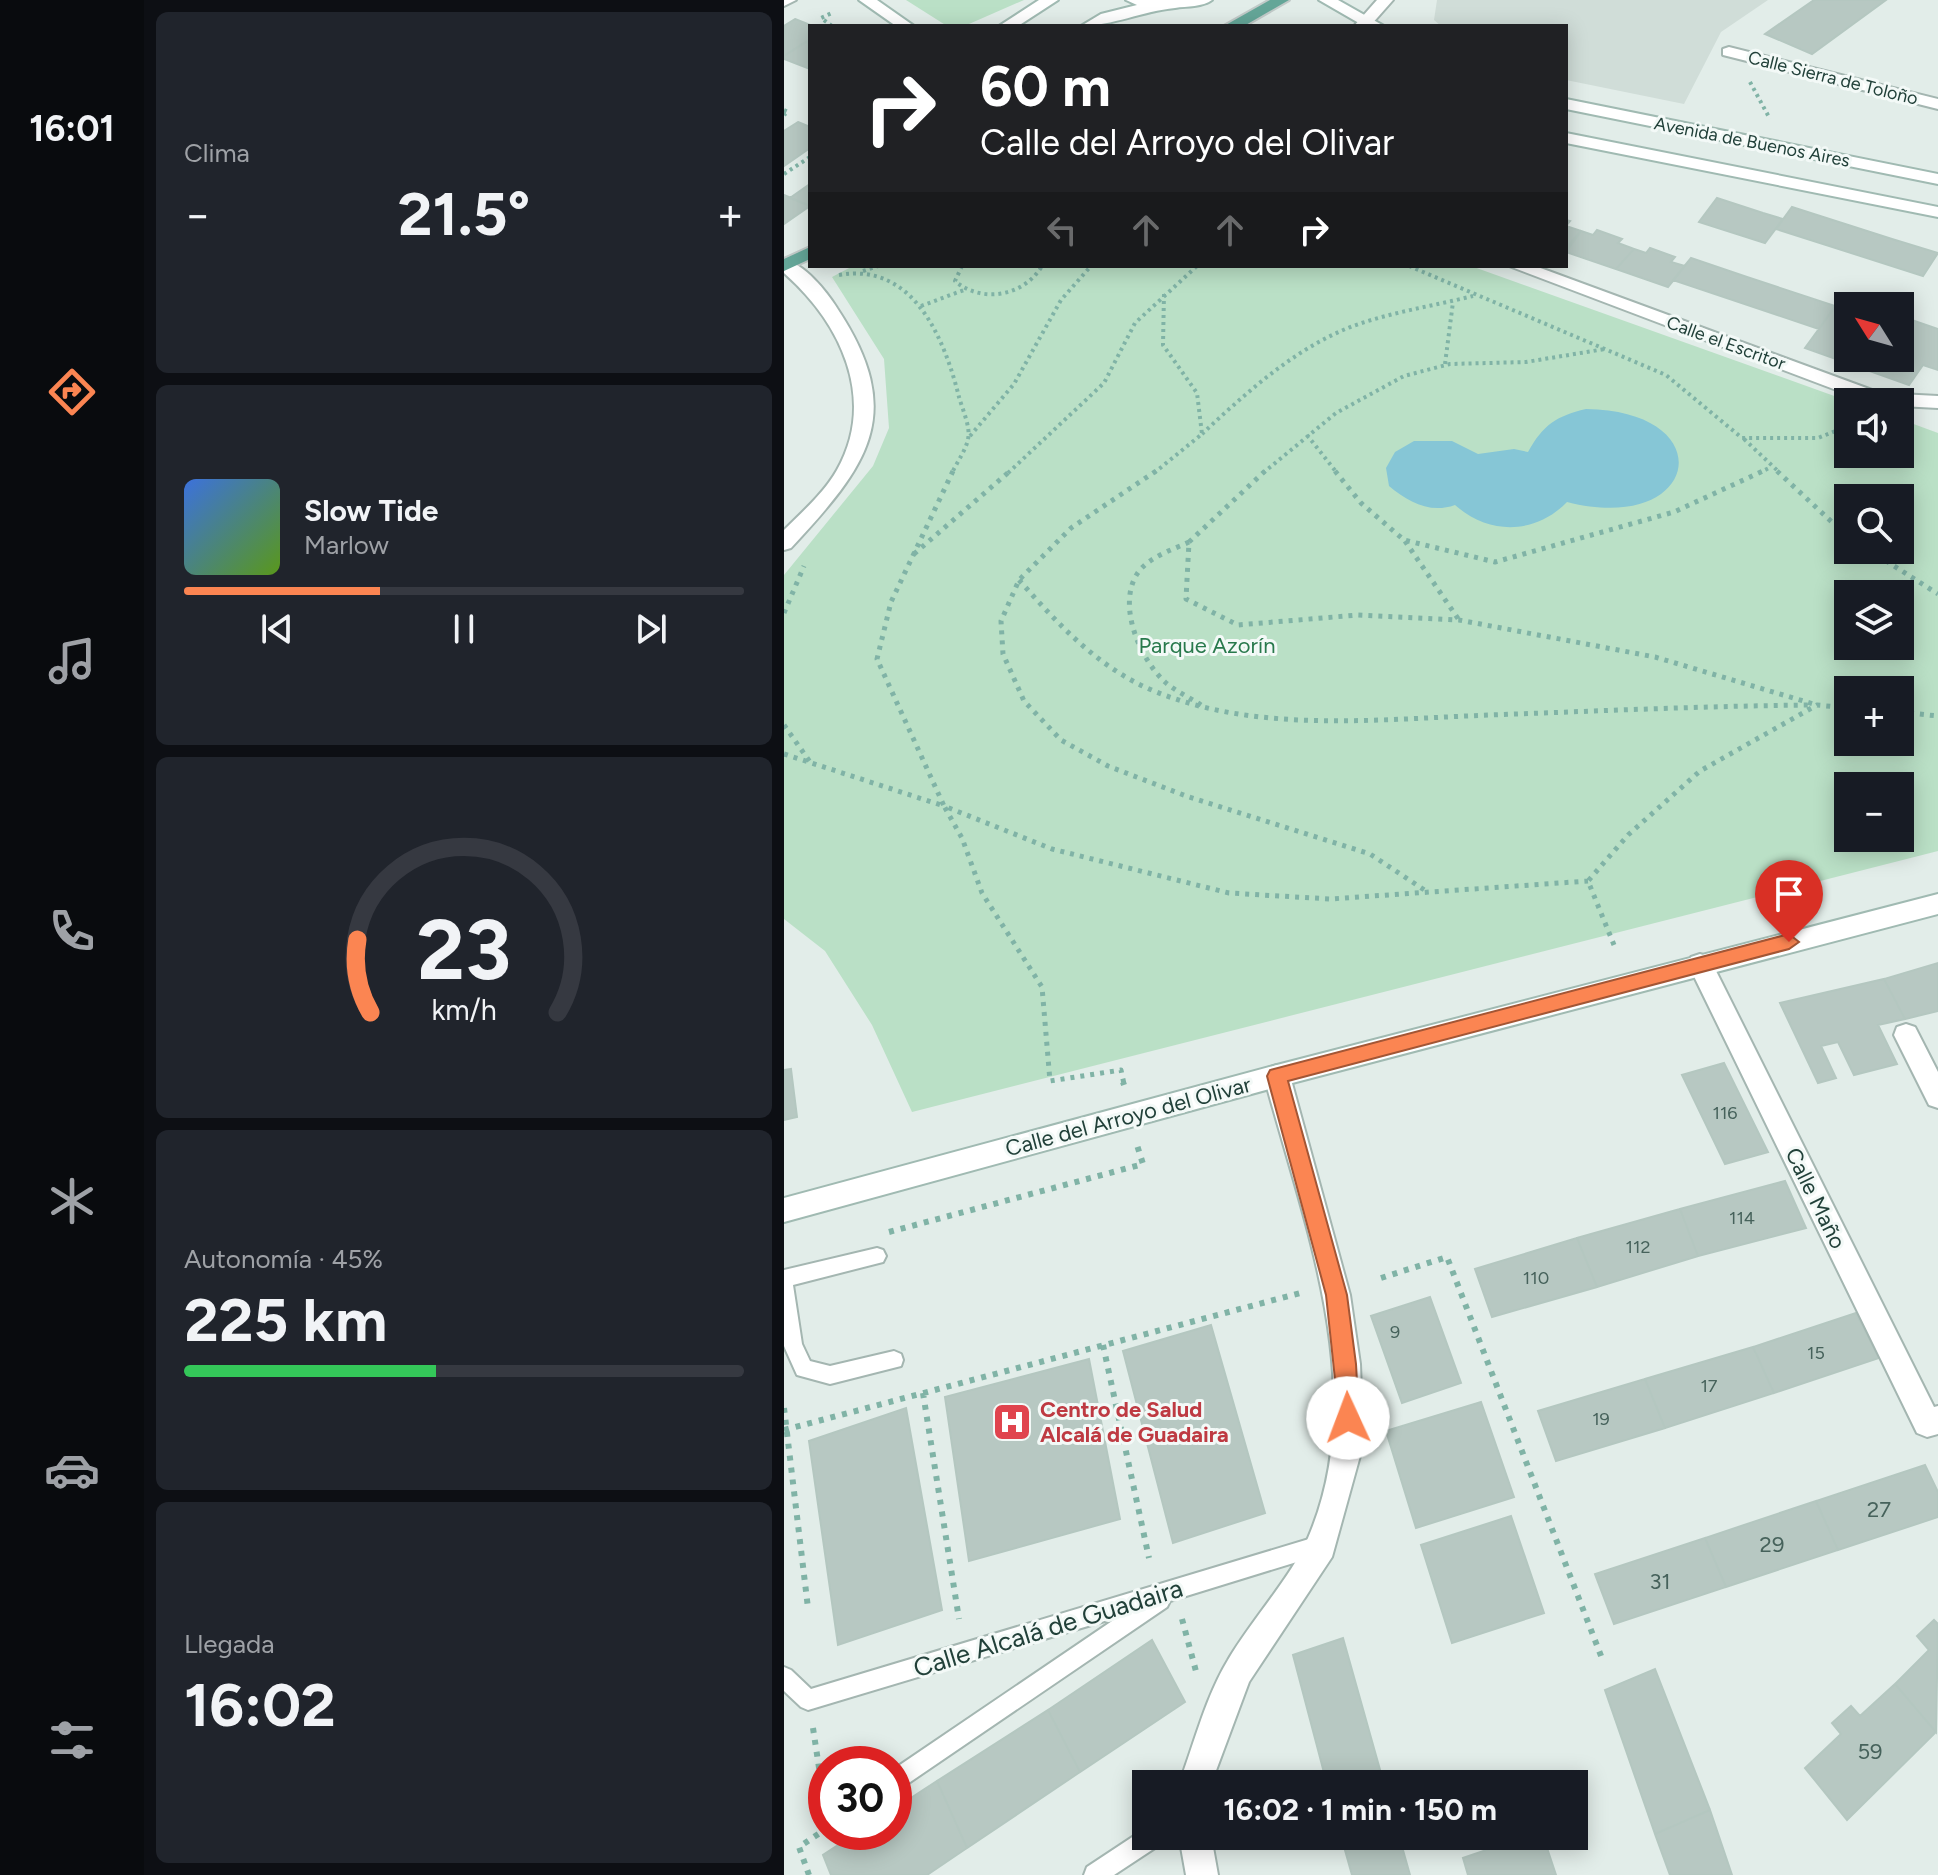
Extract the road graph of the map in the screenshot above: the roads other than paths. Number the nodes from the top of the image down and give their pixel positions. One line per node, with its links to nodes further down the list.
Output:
1 (867, 0): 9 (street)
2 (1050, 0): 10 (street)
3 (1134, 0): 8 (street)
4 (1204, 0): 8 (street)
5 (1281, 0): 12 (main road)
6 (1327, 0): 13 (street)
7 (1385, 0): 13 (street)
8 (1156, 5): 11 (street)
9 (903, 24)
10 (1010, 24)
11 (1093, 24)
12 (1236, 24)
13 (1368, 24)
14 (1729, 52): 16 (street, Calle Sierra de Toloño)
15 (1568, 104): 18 (street, Avenida de Buenos Aires)
16 (1938, 104)
17 (1568, 138): 19 (street, Avenida de Buenos Aires)
18 (1938, 179)
19 (1938, 212)
20 (808, 253): 21 (main road)
21 (784, 266): 24 (street)
22 (1523, 268): 23 (street, Calle el Escritor)
23 (1938, 402)
24 (784, 543)
25 (1938, 904): 26 (street, Calle del Arroyo del Olivar)
26 (1700, 964): 28 (street, Calle del Arroyo del Olivar); 34 (street, Calle Maño)
27 (1906, 1035): 29 (street)
28 (1277, 1076): 30 (street, Calle del Arroyo del Olivar); 35 (street)
29 (1938, 1097)
30 (784, 1210)
31 (877, 1256): 32 (lane)
32 (784, 1282): 33 (lane)
33 (894, 1360)
34 (1938, 1420)
35 (1321, 1546): 36 (lane, Calle Alcalá de Guadaira); 39 (street)
36 (1175, 1590): 37 (lane, Calle Alcalá de Guadaira); 38 (lane)
37 (784, 1677)
38 (912, 1770)
39 (1200, 1770)
40 (1132, 1850): 42 (lane)
41 (1198, 1850): 43 (street)
42 (1095, 1875)
43 (1202, 1875)

